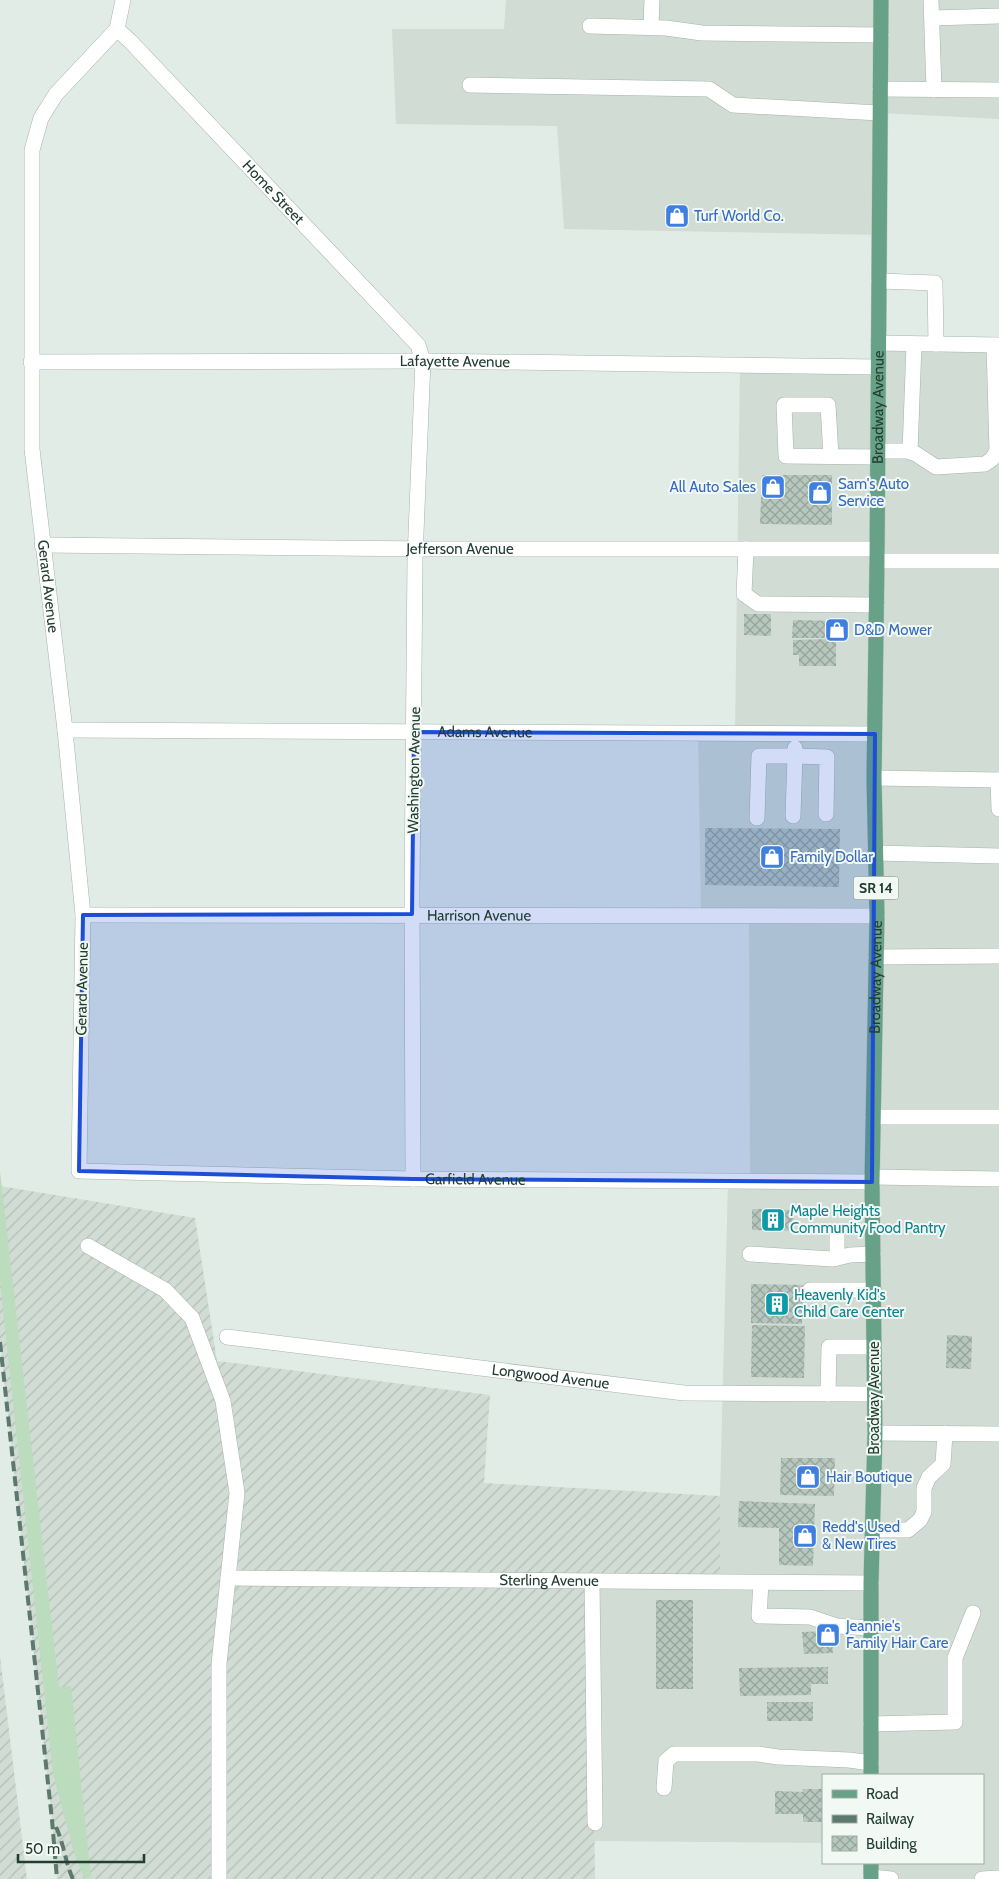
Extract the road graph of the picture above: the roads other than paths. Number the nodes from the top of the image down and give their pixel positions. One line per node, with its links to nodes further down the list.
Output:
1 (122, 0): 9 (street)
2 (652, 0): 8 (street)
3 (880, 0): 10 (main road, Broadway Avenue / SR 14)
4 (931, 0): 6 (street)
5 (999, 16): 6 (street)
6 (932, 18): 13 (street)
7 (590, 26): 8 (street)
8 (651, 28): 10 (street)
9 (117, 30): 21 (street, Home Street); 22 (street, Gerard Avenue)
10 (880, 35): 12 (main road, Broadway Avenue / SR 14)
11 (470, 85): 15 (street)
12 (880, 89): 13 (street); 15 (main road, Broadway Avenue / SR 14)
13 (934, 90): 14 (street)
14 (999, 90)
15 (879, 113): 16 (main road, Broadway Avenue / SR 14)
16 (879, 281): 17 (main road, Broadway Avenue / SR 14); 19 (street)
17 (878, 344): 18 (street); 23 (main road, Broadway Avenue / SR 14)
18 (914, 344): 19 (street); 24 (street)
19 (936, 344): 20 (street)
20 (996, 345): 24 (street)
21 (423, 361): 22 (street, Lafayette Avenue); 23 (street, Lafayette Avenue); 28 (street, Washington Avenue)
22 (31, 362): 27 (street, Gerard Avenue)
23 (878, 367): 25 (main road, Broadway Avenue / SR 14)
24 (910, 452): 25 (street)
25 (877, 454): 26 (street); 30 (main road, Broadway Avenue / SR 14)
26 (830, 456): 26 (street)
27 (42, 545): 28 (street, Jefferson Avenue); 33 (street, Gerard Avenue)
28 (415, 548): 29 (street, Jefferson Avenue); 34 (street, Washington Avenue)
29 (746, 549): 30 (street, Jefferson Avenue); 32 (street)
30 (877, 555): 31 (street, Jefferson Avenue); 32 (main road, Broadway Avenue / SR 14)
31 (999, 561)
32 (877, 605): 36 (main road, Broadway Avenue / SR 14)
33 (65, 730): 34 (street, Adams Avenue); 47 (street, Gerard Avenue)
34 (414, 732): 35 (street, Adams Avenue); 46 (street, Washington Avenue)
35 (796, 734): 36 (street, Adams Avenue); 37 (street)
36 (875, 734): 38 (main road, Broadway Avenue / SR 14)
37 (795, 756): 41 (street); 42 (street); 43 (street)
38 (874, 778): 39 (street); 44 (main road, Broadway Avenue / SR 14)
39 (999, 780): 40 (street)
40 (999, 809)
41 (826, 814)
42 (793, 816)
43 (757, 818)
44 (876, 853): 45 (street); 48 (main road, Broadway Avenue / SR 14)
45 (999, 856)
46 (412, 914): 47 (street, Harrison Avenue); 48 (street, Harrison Avenue); 54 (street, Washington Avenue)
47 (83, 915): 53 (street, Gerard Avenue)
48 (877, 916): 50 (main road, Broadway Avenue / SR 14)
49 (999, 956): 50 (street)
50 (876, 957): 51 (main road, Broadway Avenue / SR 14)
51 (874, 1117): 52 (street); 56 (main road, Broadway Avenue / SR 14)
52 (999, 1117)
53 (79, 1171): 54 (street, Garfield Avenue)
54 (413, 1179): 56 (street, Garfield Avenue)
55 (999, 1179): 56 (street, Garfield Avenue)
56 (873, 1180): 60 (main road, Broadway Avenue / SR 14)
57 (837, 1234): 61 (street)
58 (88, 1246): 72 (street)
59 (750, 1254): 61 (street)
60 (873, 1254): 61 (street); 63 (main road, Broadway Avenue / SR 14)
61 (837, 1258)
62 (810, 1290): 63 (street)
63 (874, 1290): 65 (main road, Broadway Avenue / SR 14)
64 (227, 1337): 66 (street, Longwood Avenue)
65 (874, 1347): 66 (street); 67 (main road, Broadway Avenue / SR 14)
66 (828, 1394): 67 (street, Longwood Avenue)
67 (875, 1394): 68 (main road, Broadway Avenue / SR 14)
68 (875, 1433): 69 (street); 71 (main road, Broadway Avenue / SR 14)
69 (945, 1433): 70 (street); 71 (street)
70 (999, 1434)
71 (872, 1530): 75 (main road, Broadway Avenue / SR 14)
72 (228, 1578): 73 (street, Sterling Avenue); 84 (street)
73 (592, 1581): 74 (street, Sterling Avenue); 81 (street)
74 (761, 1583): 75 (street, Sterling Avenue); 77 (street)
75 (871, 1584): 77 (main road, Broadway Avenue / SR 14)
76 (973, 1613): 78 (street)
77 (871, 1628): 78 (main road, Broadway Avenue / SR 14)
78 (871, 1724): 79 (main road, Broadway Avenue / SR 14)
79 (871, 1769): 80 (street)
80 (664, 1788)
81 (595, 1823)
82 (871, 1873): 85 (street)
83 (999, 1878): 86 (street)
84 (219, 1879)
85 (891, 1879)
86 (984, 1879)

